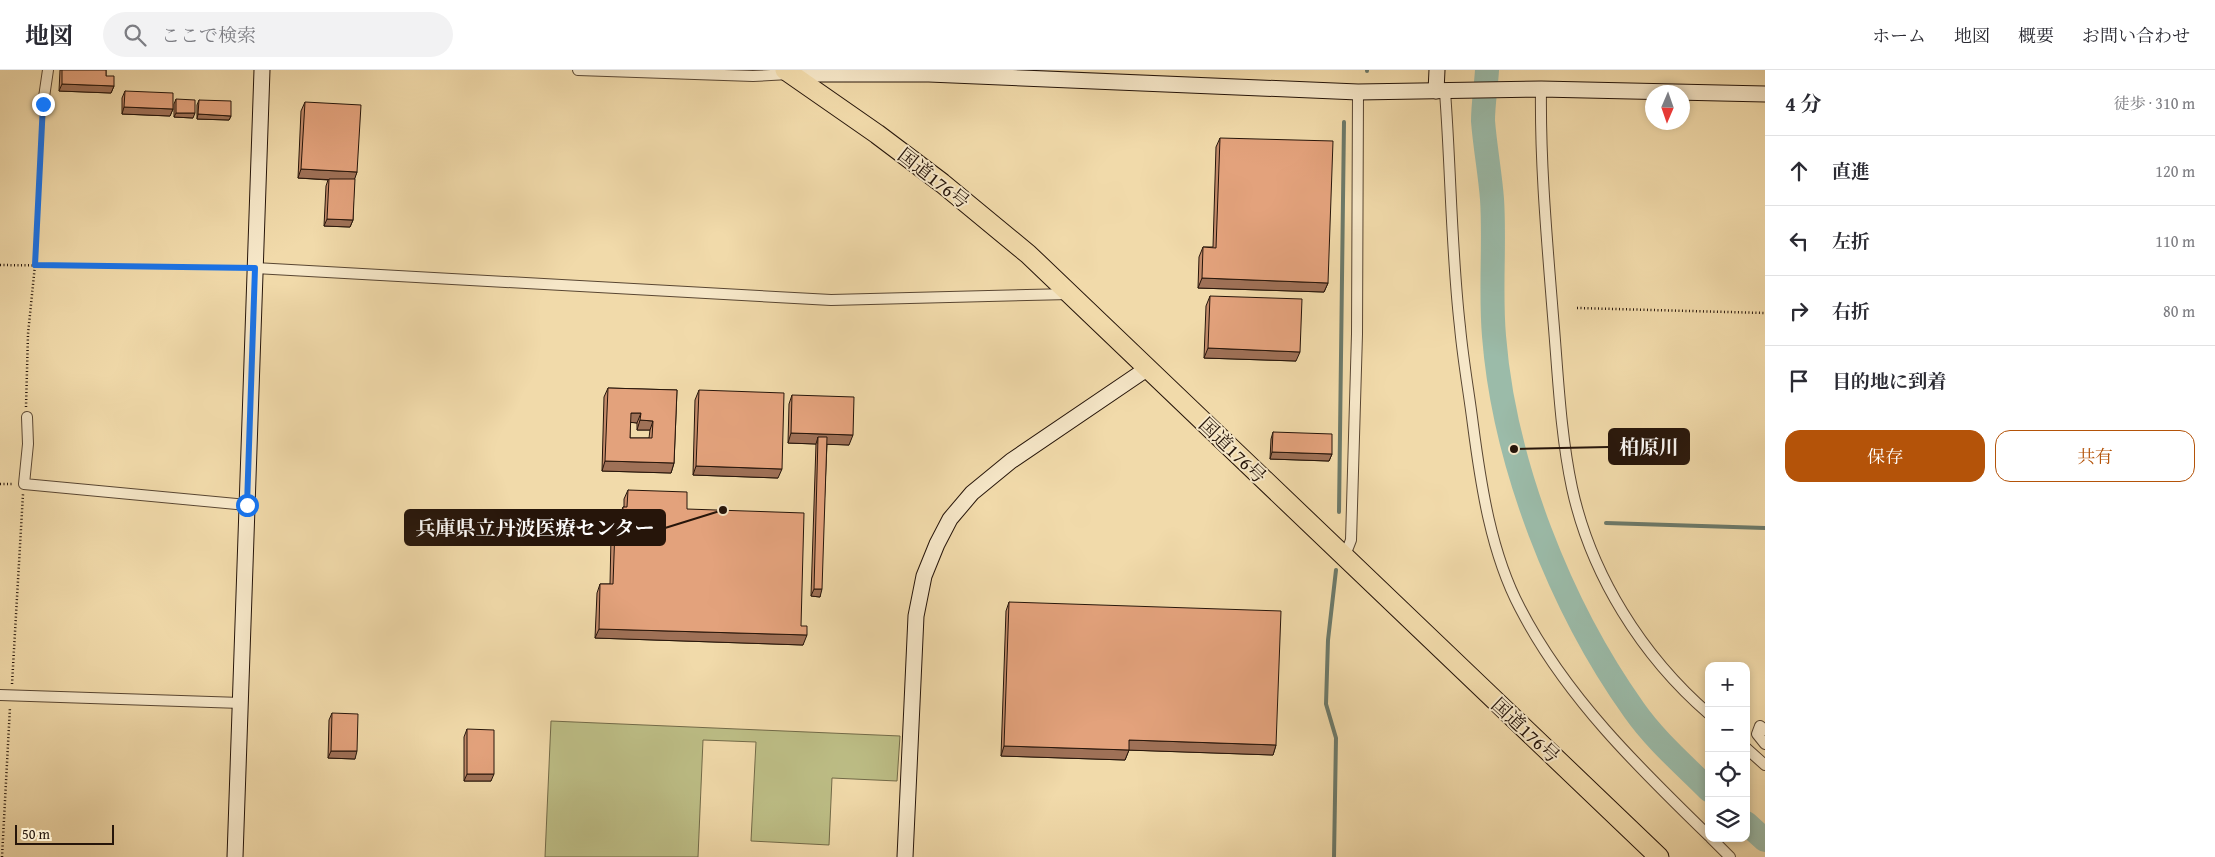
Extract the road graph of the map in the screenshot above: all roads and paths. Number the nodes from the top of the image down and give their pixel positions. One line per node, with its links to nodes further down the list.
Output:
1 (48, 70): 11 (street)
2 (262, 70): 14 (street)
3 (578, 70): 5 (street)
4 (1436, 70): 9 (street)
5 (788, 72): 6 (street); 15 (highway, 国道176号)
6 (929, 72): 8 (street)
7 (1541, 90): 9 (street); 10 (street); 26 (street)
8 (1358, 92): 9 (street); 22 (street)
9 (1441, 92): 31 (street)
10 (1765, 94)
11 (43, 104): 13 (path)
12 (0, 265): 13 (path)
13 (35, 265): 14 (path); 19 (path)
14 (255, 268): 15 (street); 21 (street)
15 (1071, 294): 18 (highway, 国道176号)
16 (1577, 308): 17 (path)
17 (1765, 313)
18 (1148, 368): 22 (highway, 国道176号); 35 (street)
19 (26, 417): 20 (street)
20 (24, 484): 21 (street); 24 (path)
21 (247, 505): 25 (street)
22 (1344, 558): 36 (highway, 国道176号)
23 (0, 695): 24 (street)
24 (11, 696): 25 (street); 33 (path)
25 (241, 703): 34 (street)
26 (1705, 710)
27 (1765, 730): 28 (street)
28 (1765, 744)
29 (1750, 752): 30 (street)
30 (1765, 766)
31 (1705, 832)
32 (1715, 842): 37 (street)
33 (2, 857)
34 (235, 857)
35 (905, 857)
36 (1659, 857)
37 (1730, 857)

